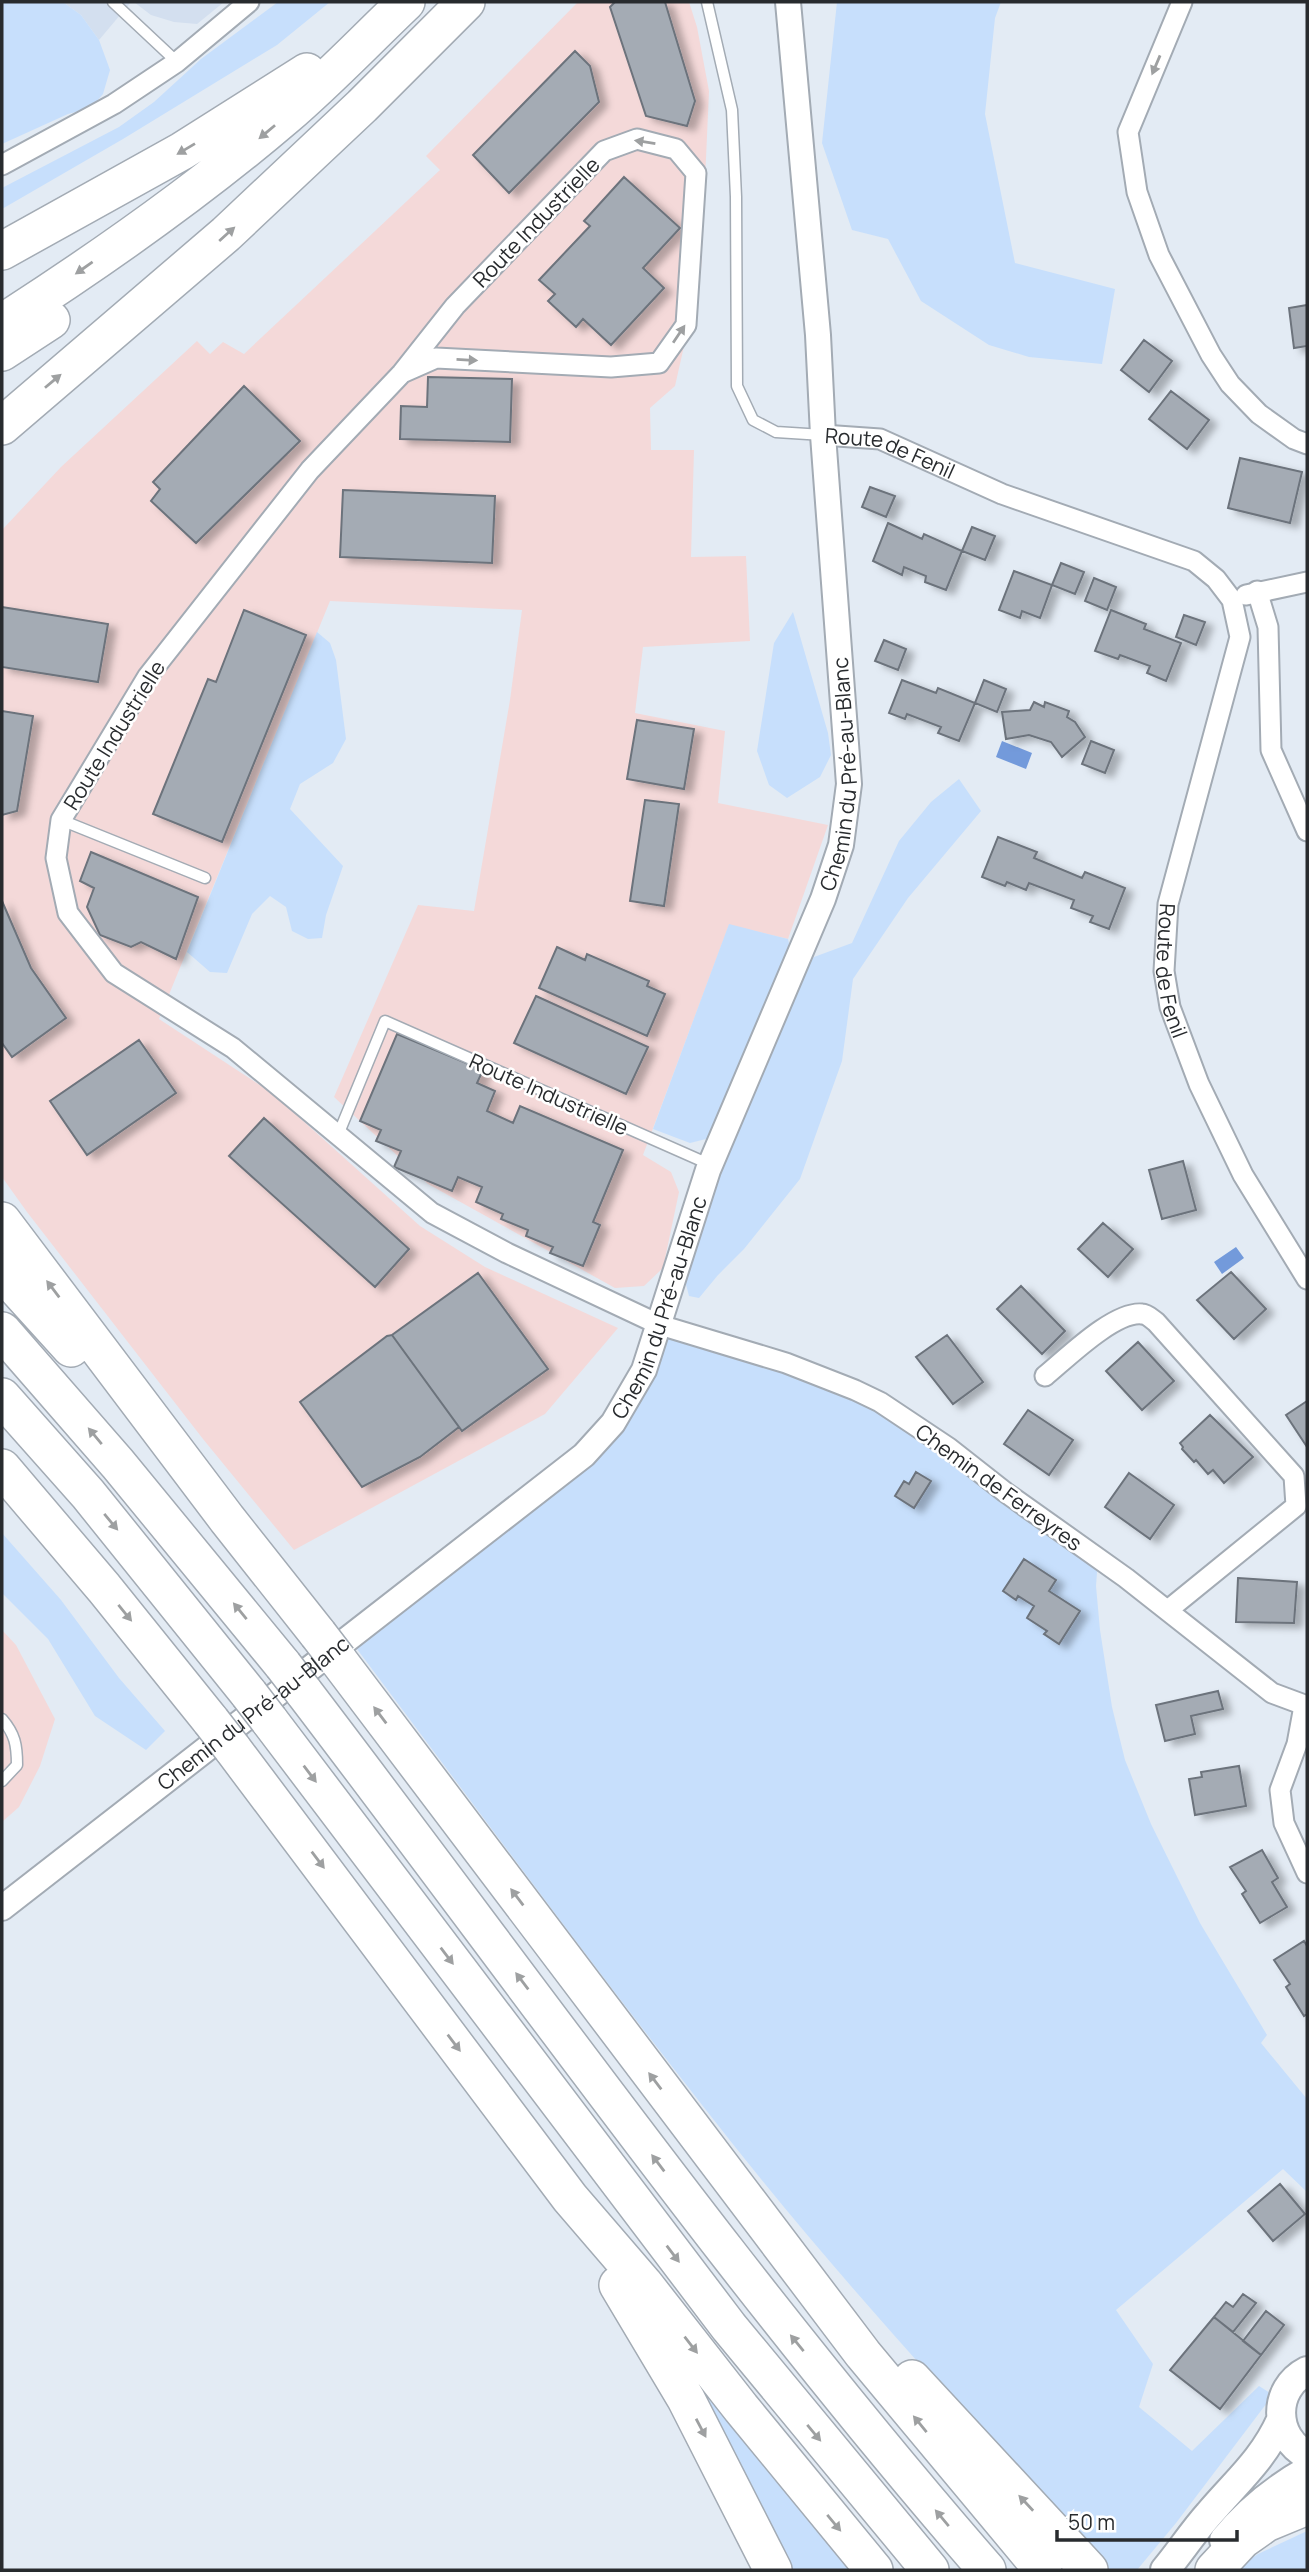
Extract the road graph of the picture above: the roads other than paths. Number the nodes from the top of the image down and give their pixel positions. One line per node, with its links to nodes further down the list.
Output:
1 (113, 2): 9 (lane)
2 (249, 2): 9 (street)
3 (405, 2): 11 (highway, one-way to 11); 12 (highway, one-way to 12)
4 (466, 2): 8 (highway)
5 (707, 2): 16 (lane)
6 (788, 2): 16 (street, Route de Fenil)
7 (1182, 2): 17 (street, one-way to 17)
8 (418, 51): 13 (highway); 15 (highway, one-way to 8)
9 (177, 62): 10 (street)
10 (2, 165)
11 (2, 251)
12 (2, 323)
13 (2, 352)
14 (402, 373): 14 (street, Route Industrielle, one-way to 14); 21 (street, Route Industrielle)
15 (2, 426)
16 (823, 435): 20 (street, Route de Fenil); 25 (street, Chemin du Pré-au-Blanc)
17 (1307, 444)
18 (1307, 582): 19 (street)
19 (1257, 591): 20 (street); 22 (street)
20 (1232, 600): 28 (street, Route de Fenil)
21 (61, 820): 23 (lane); 24 (street, Route Industrielle)
22 (1307, 831)
23 (205, 877)
24 (338, 1135): 25 (lane, Route Industrielle); 29 (street, Route Industrielle)
25 (710, 1165): 29 (street, Chemin du Pré-au-Blanc)
26 (2, 1221): 34 (highway, one-way to 26)
27 (2, 1272): 34 (highway)
28 (1307, 1279)
29 (660, 1325): 35 (street, Chemin de Ferreyres); 40 (street, Chemin du Pré-au-Blanc)
30 (2, 1331): 51 (highway, one-way to 30)
31 (1045, 1376): 35 (street)
32 (2, 1397): 50 (highway, one-way to 50)
33 (2, 1468): 42 (highway, one-way to 42)
34 (227, 1519): 41 (highway, one-way to 34)
35 (1168, 1610): 36 (street, Chemin de Ferreyres)
36 (1306, 1707): 39 (street)
37 (2, 1719): 38 (lane)
38 (2, 1781)
39 (1307, 1873)
40 (2, 1908)
41 (742, 2193): 52 (highway, one-way to 41); 53 (highway, one-way to 41)
42 (570, 2198): 48 (highway, one-way to 48); 49 (highway, one-way to 49)
43 (1307, 2371): 44 (main road)
44 (1281, 2420): 45 (main road); 54 (main road)
45 (1307, 2455)
46 (1307, 2471): 55 (main road)
47 (1307, 2506): 56 (highway)
48 (773, 2570)
49 (874, 2570)
50 (930, 2570)
51 (987, 2570)
52 (1042, 2570)
53 (1089, 2570)
54 (1165, 2570)
55 (1202, 2570)
56 (1214, 2570)

